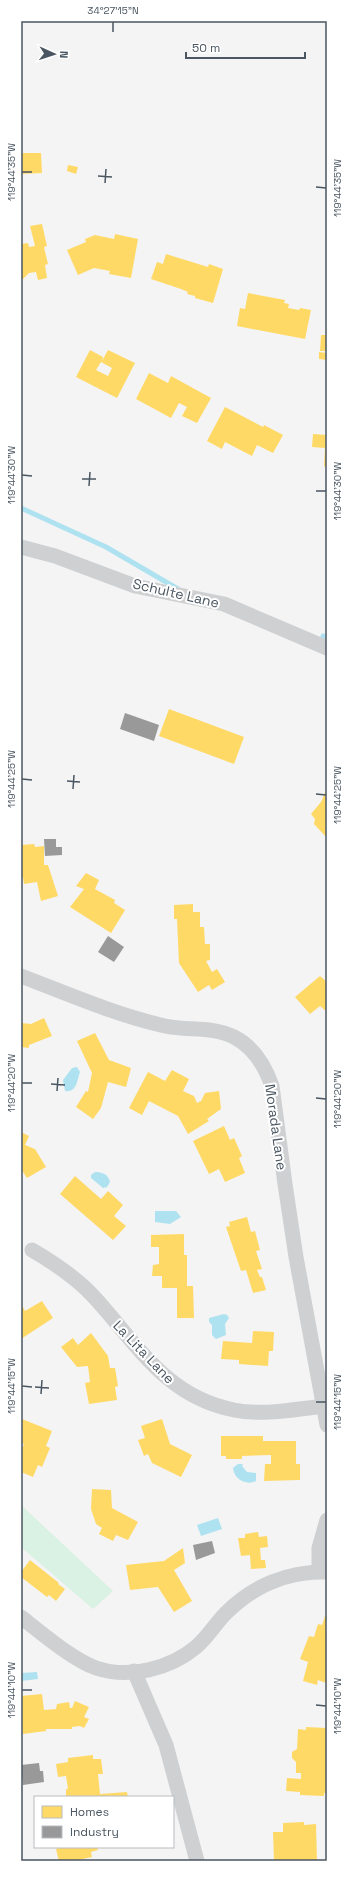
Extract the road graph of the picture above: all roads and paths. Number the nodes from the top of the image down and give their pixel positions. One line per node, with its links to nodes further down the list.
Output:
1 (21, 547): 2 (street, Schulte Lane)
2 (327, 648)
3 (21, 976): 5 (street, Morada Lane)
4 (32, 1250): 5 (street, La Lita Lane)
5 (325, 1406): 6 (street, Morada Lane)
6 (327, 1425)
7 (327, 1520): 8 (street)
8 (323, 1572): 10 (street)
9 (21, 1617): 10 (street)
10 (134, 1671): 11 (street)
11 (197, 1861)

